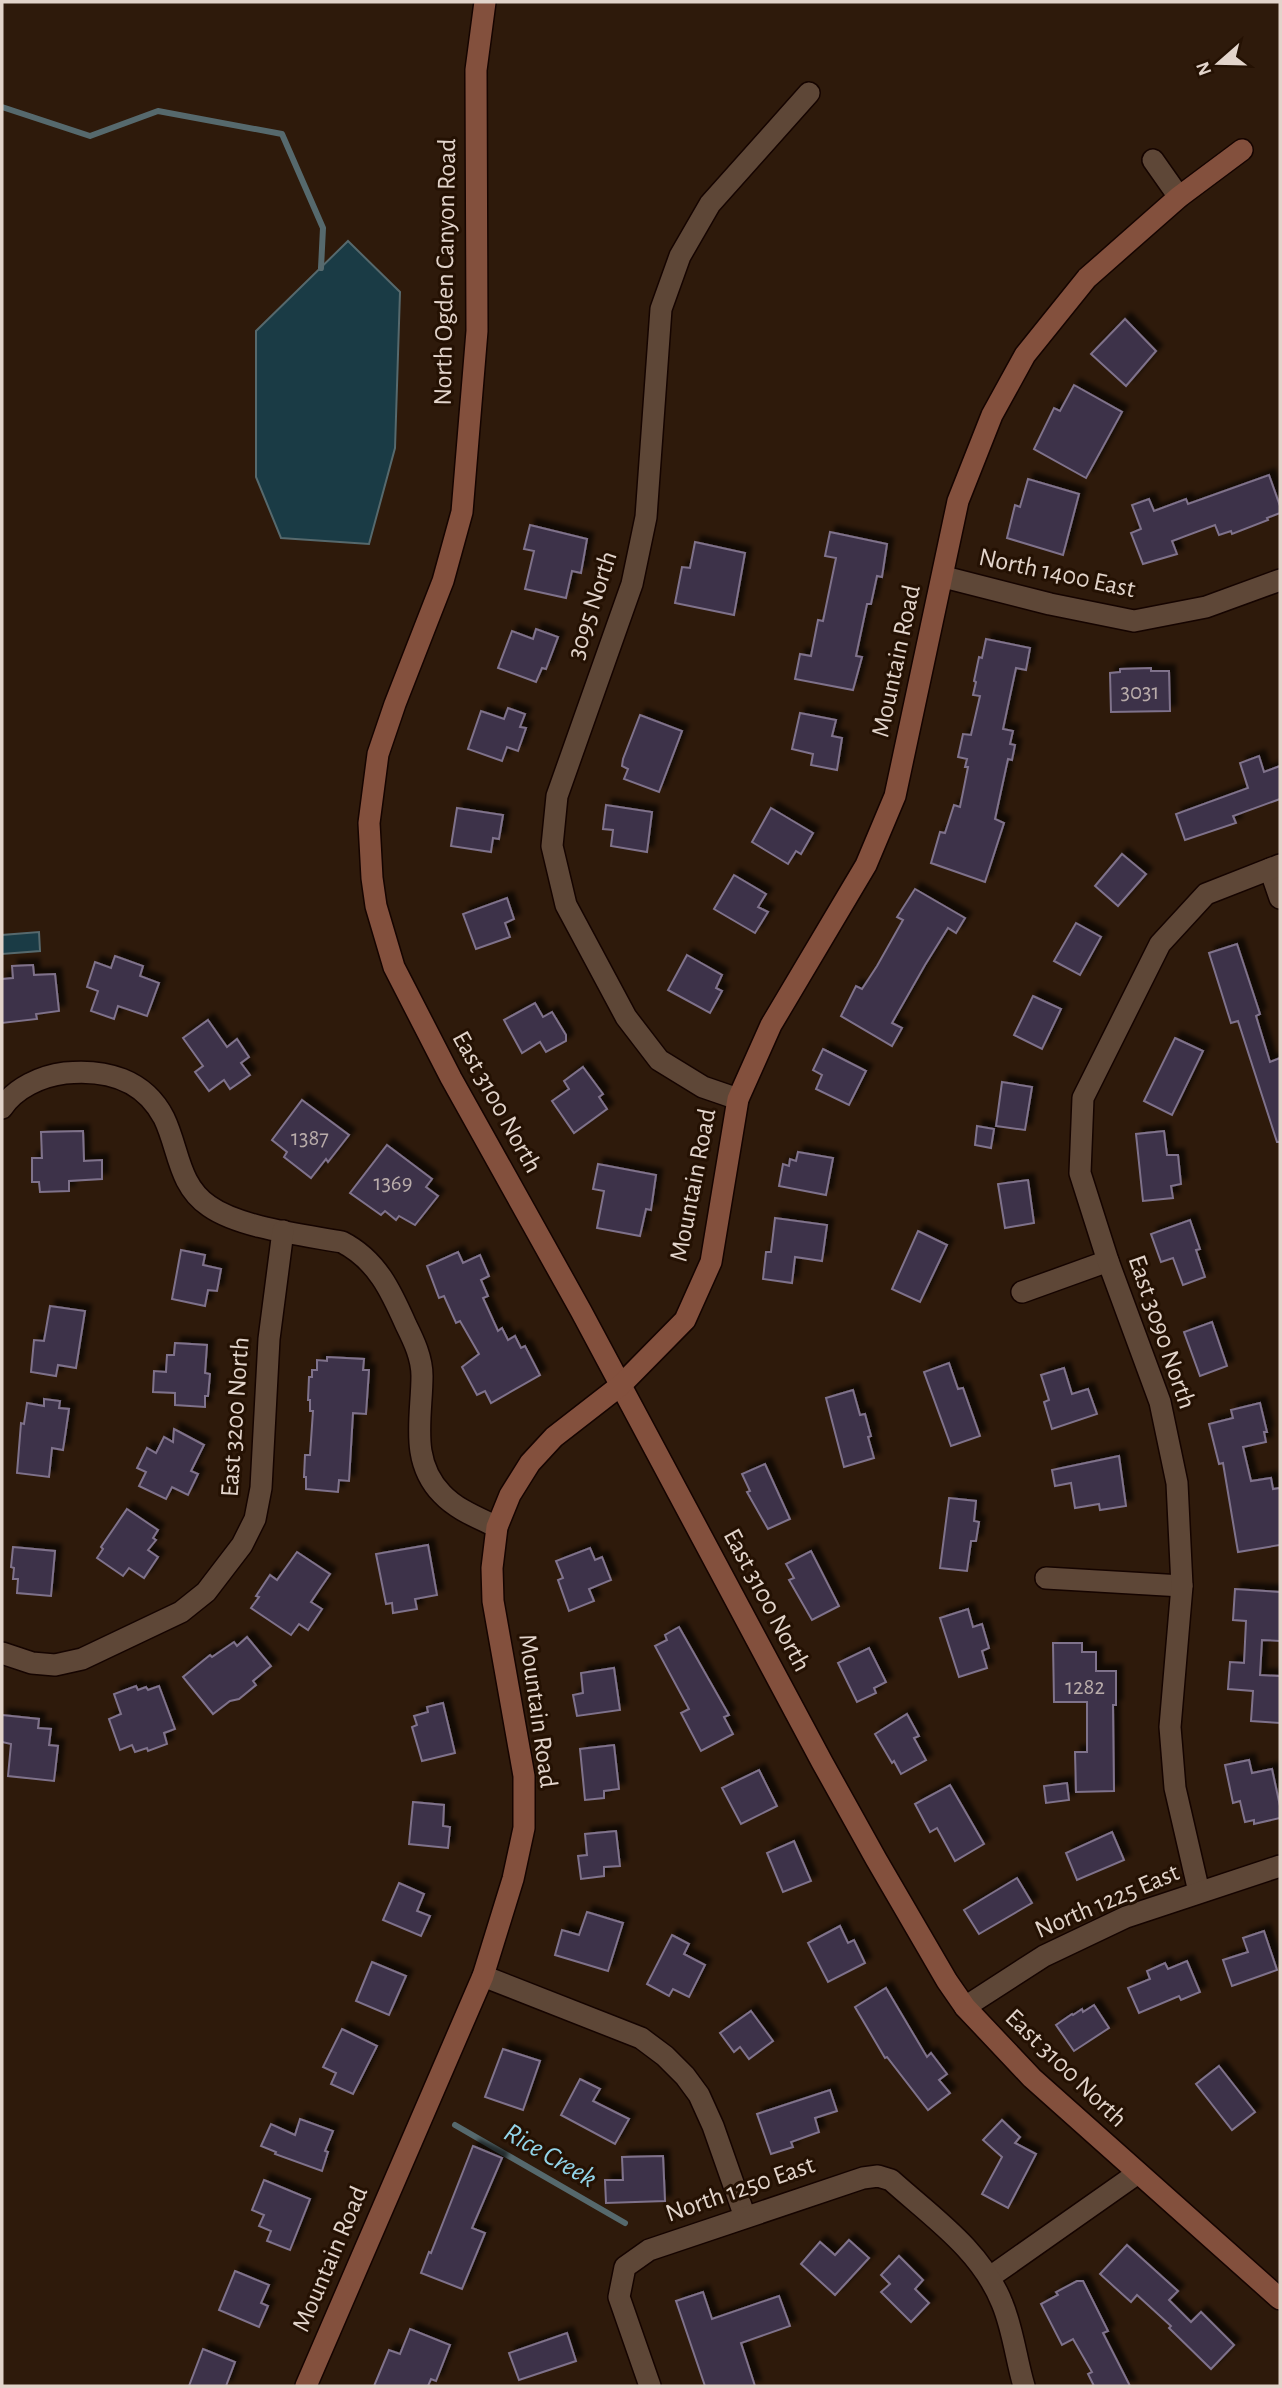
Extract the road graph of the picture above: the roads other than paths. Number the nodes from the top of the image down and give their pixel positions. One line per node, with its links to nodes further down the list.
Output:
1 (485, 2): 8 (main road, North Ogden Canyon Road)
2 (809, 93): 11 (street, 3095 North)
3 (1241, 150): 5 (main road, Mountain Road)
4 (1153, 160): 5 (street)
5 (1179, 197): 6 (main road, Mountain Road)
6 (944, 577): 7 (street, North 1400 East); 11 (main road, Mountain Road)
7 (1280, 580)
8 (369, 823): 16 (main road, East 3100 North)
9 (1275, 867): 10 (street); 14 (street, East 3090 North)
10 (1280, 898)
11 (738, 1099): 16 (main road, Mountain Road)
12 (5, 1104): 13 (street)
13 (283, 1231): 17 (street); 20 (street, East 3200 North)
14 (1108, 1261): 15 (street); 19 (street, East 3090 North)
15 (1021, 1292)
16 (621, 1385): 17 (main road, Mountain Road); 24 (main road, East 3100 North)
17 (497, 1527): 23 (main road, Mountain Road)
18 (1046, 1578): 19 (street)
19 (1182, 1586): 22 (street, East 3090 North)
20 (2, 1653)
21 (1280, 1866): 22 (street, North 1225 East)
22 (1199, 1892): 24 (street, North 1225 East)
23 (483, 1976): 26 (street); 29 (main road, Mountain Road)
24 (965, 2007): 25 (main road, East 3100 North)
25 (1138, 2174): 27 (street); 28 (main road, East 3100 North)
26 (744, 2217): 27 (street, North 1250 East); 30 (street, North 1250 East)
27 (990, 2277): 31 (street)
28 (1280, 2299)
29 (306, 2386)
30 (650, 2386)
31 (1024, 2386)

